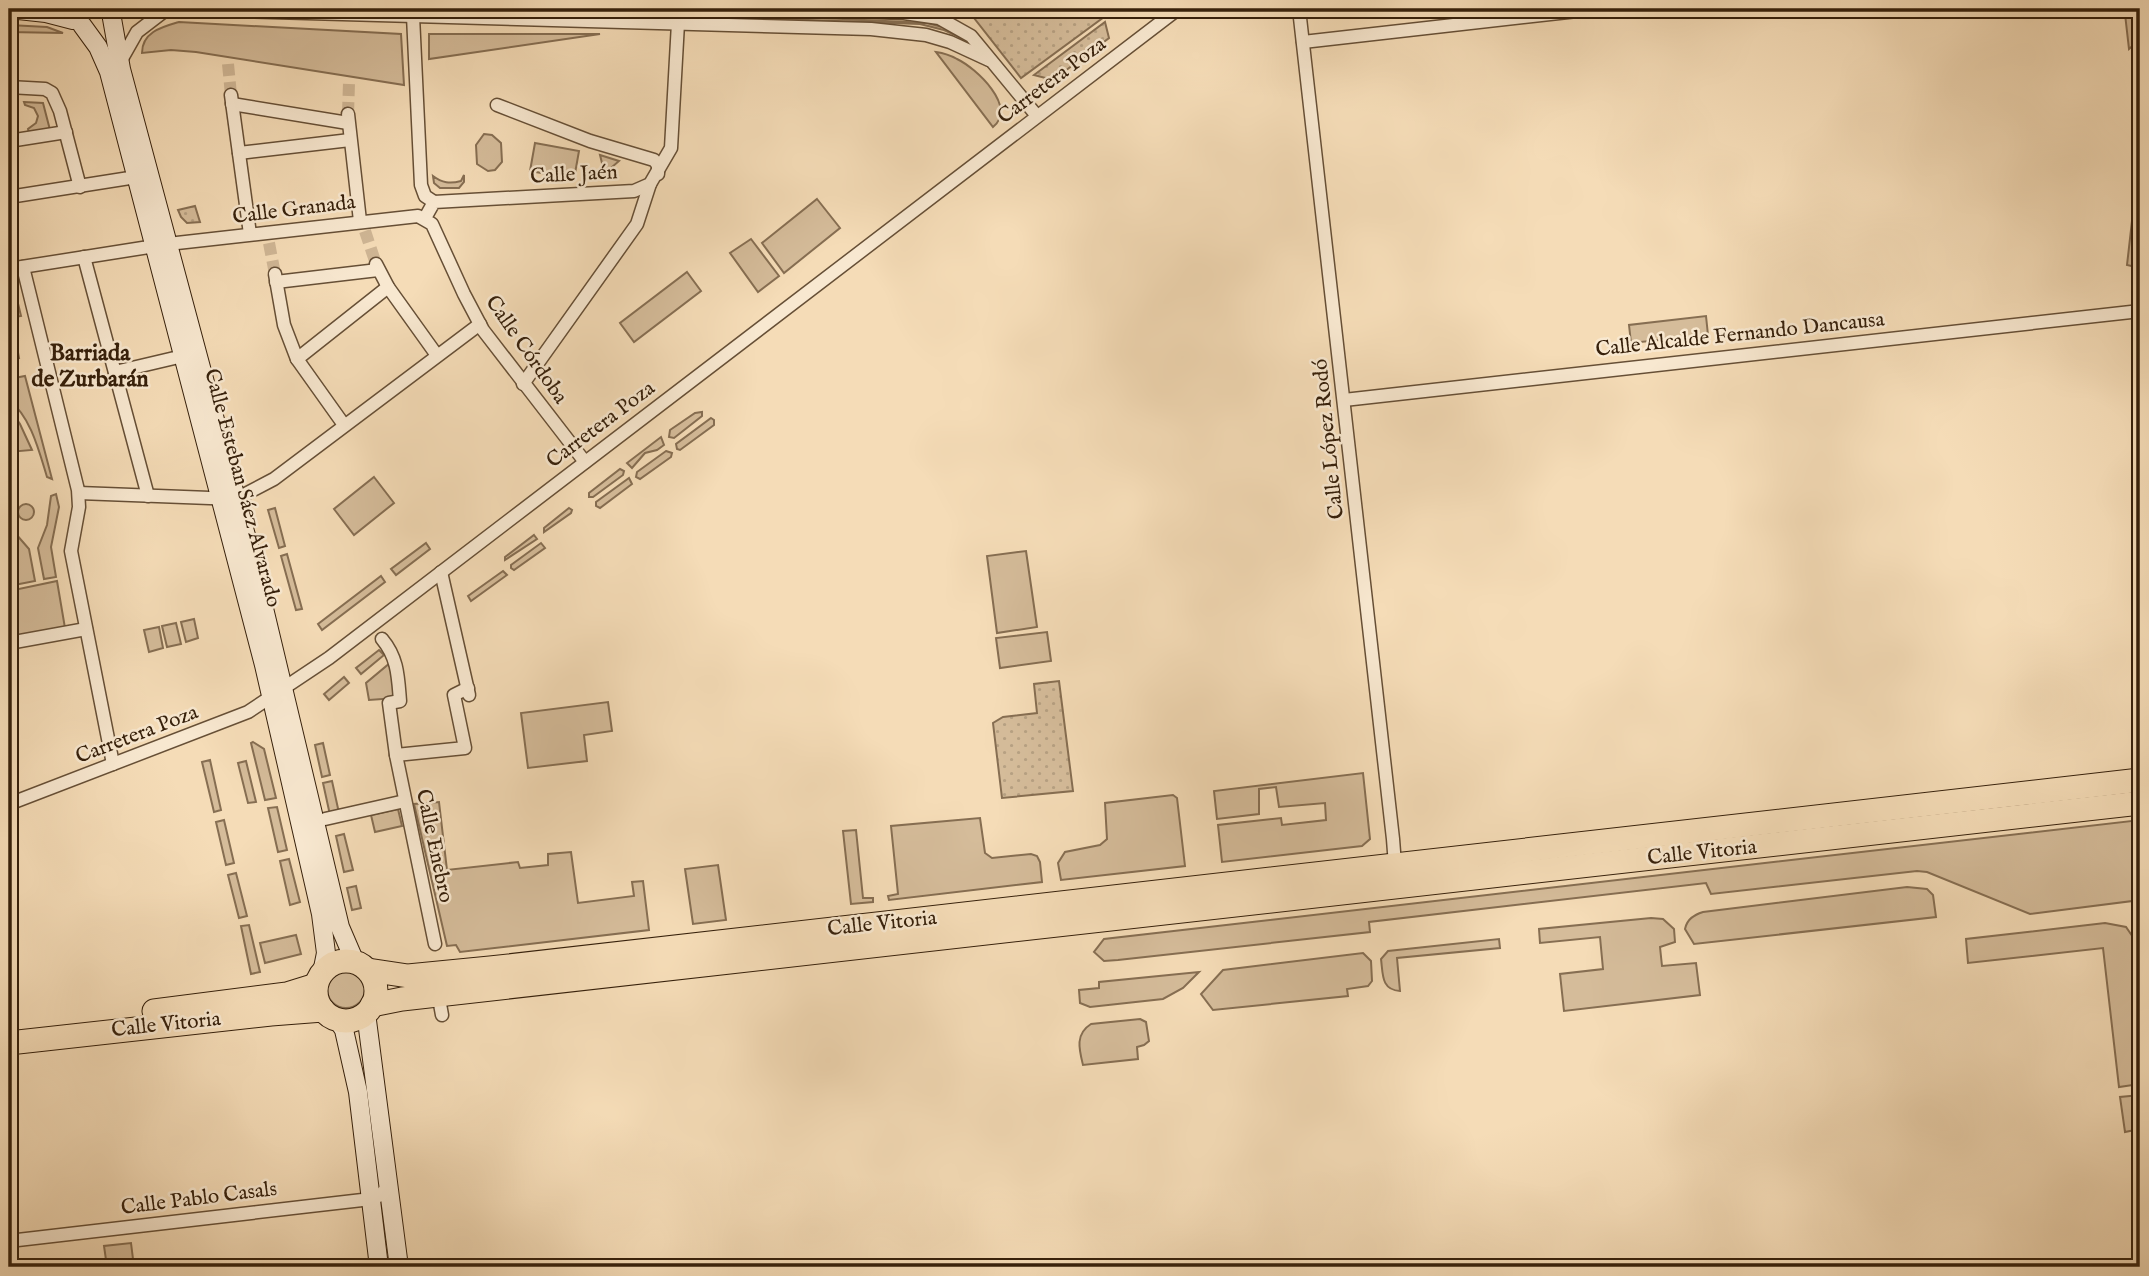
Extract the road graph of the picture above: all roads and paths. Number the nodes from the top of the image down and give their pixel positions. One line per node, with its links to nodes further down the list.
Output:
1 (9, 9): 9 (main road)
2 (168, 9): 7 (street); 8 (street); 13 (street)
3 (799, 9): 12 (street)
4 (1178, 9): 16 (street, Carretera Poza)
5 (1299, 9): 11 (street, Calle López Rodó)
6 (1595, 9): 11 (street)
7 (111, 11): 9 (main road); 13 (main road, Calle Esteban Sáez Alvarado)
8 (413, 16): 10 (street); 25 (street)
9 (73, 18): 21 (main road, Calle Esteban Sáez Alvarado)
10 (678, 23): 12 (street); 22 (street)
11 (1303, 42): 41 (street, Calle López Rodó)
12 (989, 60): 16 (street)
13 (120, 62): 29 (main road, Calle Esteban Sáez Alvarado)
14 (9, 87): 17 (street)
15 (497, 105): 22 (street)
16 (1037, 116): 43 (street, Carretera Poza)
17 (66, 132): 18 (street); 23 (street)
18 (9, 141)
19 (350, 141): 20 (street); 20 (street); 27 (street)
20 (239, 153): 28 (street)
21 (136, 177): 23 (street); 29 (main road, Calle Esteban Sáez Alvarado)
22 (654, 179): 25 (street, Calle Jaén); 40 (street)
23 (80, 187): 24 (street)
24 (9, 197)
25 (434, 202): 26 (street)
26 (425, 218): 27 (street, Calle Granada); 35 (street, Calle Córdoba)
27 (363, 224): 28 (street, Calle Granada)
28 (250, 234): 29 (street, Calle Granada)
29 (161, 245): 30 (street, Calle Granada); 37 (main road, Calle Esteban Sáez Alvarado); 46 (main road, Calle Esteban Sáez Alvarado)
30 (84, 257): 31 (street, Calle Granada); 39 (street)
31 (23, 267): 32 (street, Calle Granada); 44 (street)
32 (9, 269)
33 (388, 287): 36 (street); 38 (street); 38 (street)
34 (2140, 311): 41 (street, Calle Alcalde Fernando Dancausa)
35 (480, 324): 36 (street); 40 (street, Calle Córdoba)
36 (436, 354): 42 (street)
37 (183, 356): 39 (street); 46 (main road, Calle Esteban Sáez Alvarado)
38 (297, 359): 42 (street)
39 (115, 372): 45 (street)
40 (523, 384): 43 (street, Calle Córdoba)
41 (1344, 400): 59 (street, Calle López Rodó)
42 (344, 425): 46 (street)
43 (585, 462): 47 (street, Carretera Poza)
44 (79, 493): 45 (street); 48 (street)
45 (148, 496): 46 (street)
46 (228, 499): 51 (main road, Calle Esteban Sáez Alvarado)
47 (441, 572): 51 (street, Carretera Poza); 52 (street)
48 (86, 629): 50 (street); 53 (street)
49 (382, 639): 52 (street, Calle Enebro)
50 (9, 643)
51 (278, 694): 53 (street, Carretera Poza); 63 (main road, Calle Esteban Sáez Alvarado); 64 (main road, Calle Esteban Sáez Alvarado)
52 (396, 755): 55 (street, Calle Enebro)
53 (113, 764): 57 (street, Carretera Poza)
54 (2140, 780): 59 (highway, Calle Vitoria)
55 (405, 802): 58 (street); 62 (street, Calle Enebro)
56 (2140, 803): 60 (highway, Calle Vitoria)
57 (9, 804)
58 (326, 819)
59 (1395, 865): 60 (highway); 61 (street, Calle Vitoria); 63 (highway, Calle Vitoria)
60 (1428, 884): 61 (highway, Calle Vitoria)
61 (1263, 903): 65 (highway, Calle Vitoria)
62 (435, 944)
63 (361, 966): 64 (highway); 65 (highway)
64 (319, 979): 66 (highway); 67 (highway, Calle Vitoria)
65 (369, 1009): 66 (highway); 69 (main road)
66 (330, 1015): 68 (highway, Calle Vitoria); 70 (main road)
67 (9, 1028)
68 (9, 1043)
69 (389, 1186): 70 (street); 73 (main road)
70 (372, 1199): 71 (street, Calle Pablo Casals); 72 (main road)
71 (9, 1241)
72 (379, 1267)
73 (399, 1267)

